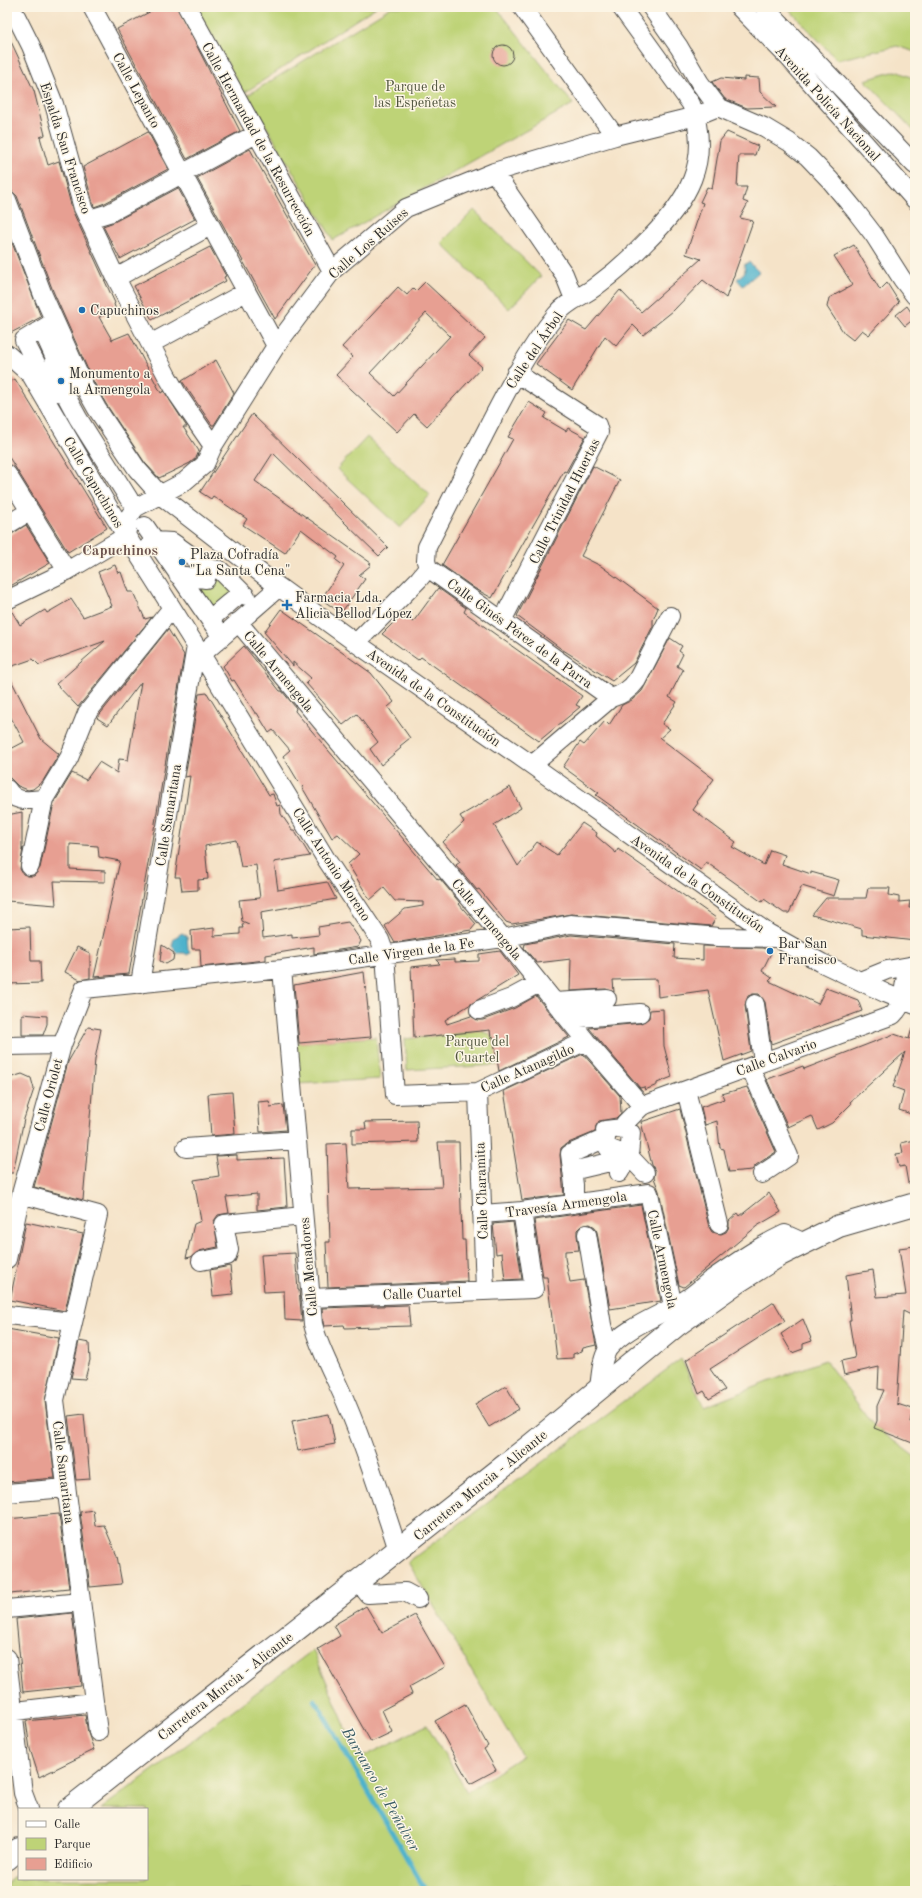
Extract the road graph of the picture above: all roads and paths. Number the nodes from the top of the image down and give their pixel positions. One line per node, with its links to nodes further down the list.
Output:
1 (92, 7): 15 (street, Calle Lepanto)
2 (187, 7): 11 (street, Calle Hermandad de la Resurrección)
3 (522, 7): 12 (street)
4 (621, 7): 10 (street)
5 (651, 7): 9 (street)
6 (739, 7): 17 (street, Avenida Policía Nacional)
7 (764, 7): 13 (street, Avenida Policía Nacional)
8 (16, 16): 18 (street, Espalda San Francisco)
9 (718, 107): 10 (street, Calle Los Ruises); 23 (street)
10 (696, 116): 12 (street, Calle Los Ruises); 24 (street, Calle del Árbol)
11 (256, 134): 15 (street); 20 (street, Calle Hermandad de la Resurrección)
12 (615, 136): 14 (street, Calle Los Ruises)
13 (915, 165)
14 (494, 172): 20 (street, Calle Los Ruises); 24 (street)
15 (182, 173): 18 (street); 19 (street, Calle Lepanto)
16 (7, 200): 32 (street, Avenida de la Constitución)
17 (915, 200)
18 (89, 219): 21 (street, Espalda San Francisco)
19 (210, 226): 21 (street); 22 (street, Calle Lepanto)
20 (332, 271): 26 (street, Calle Los Ruises)
21 (116, 278): 25 (street, Espalda San Francisco)
22 (246, 292): 25 (street); 26 (street, Calle Lepanto)
23 (915, 296)
24 (574, 299): 29 (street, Calle del Árbol)
25 (152, 343): 30 (street, Espalda San Francisco)
26 (276, 346): 30 (street, Calle Los Ruises)
27 (8, 356): 37 (street, Calle Capuchinos)
28 (40, 360): 28 (street); 33 (street)
29 (516, 373): 39 (street, Calle del Árbol); 47 (street, Calle Trinidad Huertas)
30 (213, 446): 32 (street, Calle Los Ruises)
31 (7, 474): 34 (street)
32 (160, 495): 37 (street, Calle Los Ruises); 43 (street, Avenida de la Constitución)
33 (121, 497)
34 (30, 511): 35 (street); 40 (street)
35 (7, 525)
36 (145, 526): 38 (street)
37 (126, 536): 40 (street); 45 (street, Calle Capuchinos)
38 (150, 545): 41 (street); 41 (street)
39 (428, 568): 47 (street, Calle Ginés Pérez de la Parra); 49 (street)
40 (67, 572): 44 (street)
41 (178, 575): 42 (street)
42 (206, 579)
43 (279, 587): 48 (street); 49 (street, Avenida de la Constitución)
44 (7, 600)
45 (172, 608): 50 (street, Calle Capuchinos); 54 (street)
46 (670, 616): 51 (street)
47 (502, 621): 51 (street, Calle Ginés Pérez de la Parra)
48 (238, 622): 50 (street); 56 (street, Calle Armengola)
49 (356, 642): 52 (street, Avenida de la Constitución)
50 (199, 650): 58 (street, Calle Antonio Moreno); 63 (street, Calle Samaritana)
51 (611, 698): 52 (street)
52 (532, 765): 57 (street, Avenida de la Constitución)
53 (7, 789): 54 (street)
54 (44, 799): 55 (street)
55 (30, 866)
56 (503, 938): 57 (street, Calle Virgen de la Fe); 58 (street, Calle Virgen de la Fe); 62 (street, Calle Armengola)
57 (778, 938): 61 (street, Avenida de la Constitución)
58 (385, 954): 60 (street, Calle Virgen de la Fe); 77 (street, Calle Antonio Moreno)
59 (914, 966): 61 (street); 66 (street)
60 (282, 969): 63 (street, Calle Virgen de la Fe); 79 (street, Calle Menadores)
61 (860, 981): 66 (street, Avenida de la Constitución)
62 (539, 983): 65 (street, Calle Armengola); 68 (street)
63 (140, 984): 72 (street, Calle Oriolet)
64 (607, 999): 65 (street)
65 (554, 1002): 70 (street, Calle Armengola)
66 (909, 1003): 74 (street, Calle Calvario)
67 (755, 1004): 74 (street)
68 (479, 1010)
69 (640, 1013): 70 (street)
70 (568, 1018): 71 (street, Calle Armengola)
71 (586, 1041): 76 (street, Calle Atanagildo); 78 (street, Calle Armengola)
72 (62, 1045): 73 (street); 85 (street, Calle Oriolet)
73 (9, 1051)
74 (757, 1064): 75 (street, Calle Calvario); 82 (street)
75 (686, 1090): 78 (street, Calle Calvario); 91 (street)
76 (478, 1092): 77 (street, Calle Atanagildo); 89 (street, Calle Charamita)
77 (395, 1095)
78 (642, 1106): 83 (street)
79 (297, 1140): 80 (street); 90 (street, Calle Menadores)
80 (186, 1148)
81 (645, 1173): 83 (street)
82 (762, 1174)
83 (573, 1177): 86 (street)
84 (649, 1193): 86 (street, Travesía Armengola); 98 (street, Calle Armengola)
85 (21, 1194): 93 (street, Calle Oriolet); 99 (street, Calle Samaritana)
86 (574, 1204): 88 (street, Travesía Armengola)
87 (915, 1204): 98 (highway, Carretera Murcia - Alicante)
88 (522, 1211): 89 (street, Travesía Armengola); 95 (street, Calle Cuartel)
89 (482, 1214): 95 (street, Calle Charamita)
90 (303, 1216): 94 (street); 96 (street, Calle Menadores)
91 (719, 1224)
92 (588, 1234): 100 (street)
93 (7, 1258)
94 (201, 1261)
95 (485, 1291): 96 (street, Calle Cuartel)
96 (310, 1298): 104 (street, Calle Menadores)
97 (7, 1314): 99 (street)
98 (675, 1316): 100 (street); 101 (highway, Carretera Murcia - Alicante)
99 (73, 1322): 102 (street, Calle Samaritana)
100 (608, 1349): 101 (street)
101 (599, 1388): 104 (highway, Carretera Murcia - Alicante)
102 (66, 1488): 103 (street); 106 (street, Calle Samaritana)
103 (7, 1493)
104 (398, 1550): 105 (highway, Carretera Murcia - Alicante)
105 (358, 1581): 108 (street); 116 (highway, Carretera Murcia - Alicante)
106 (80, 1597): 107 (street); 109 (street); 111 (street, Calle Samaritana)
107 (7, 1599)
108 (418, 1599)
109 (7, 1609)
110 (7, 1658): 112 (street)
111 (93, 1697): 112 (street); 113 (street, Calle Samaritana)
112 (10, 1706): 114 (street)
113 (98, 1732)
114 (13, 1753): 115 (street)
115 (29, 1808)
116 (70, 1808)
117 (18, 1850): 118 (highway)
118 (7, 1859)

